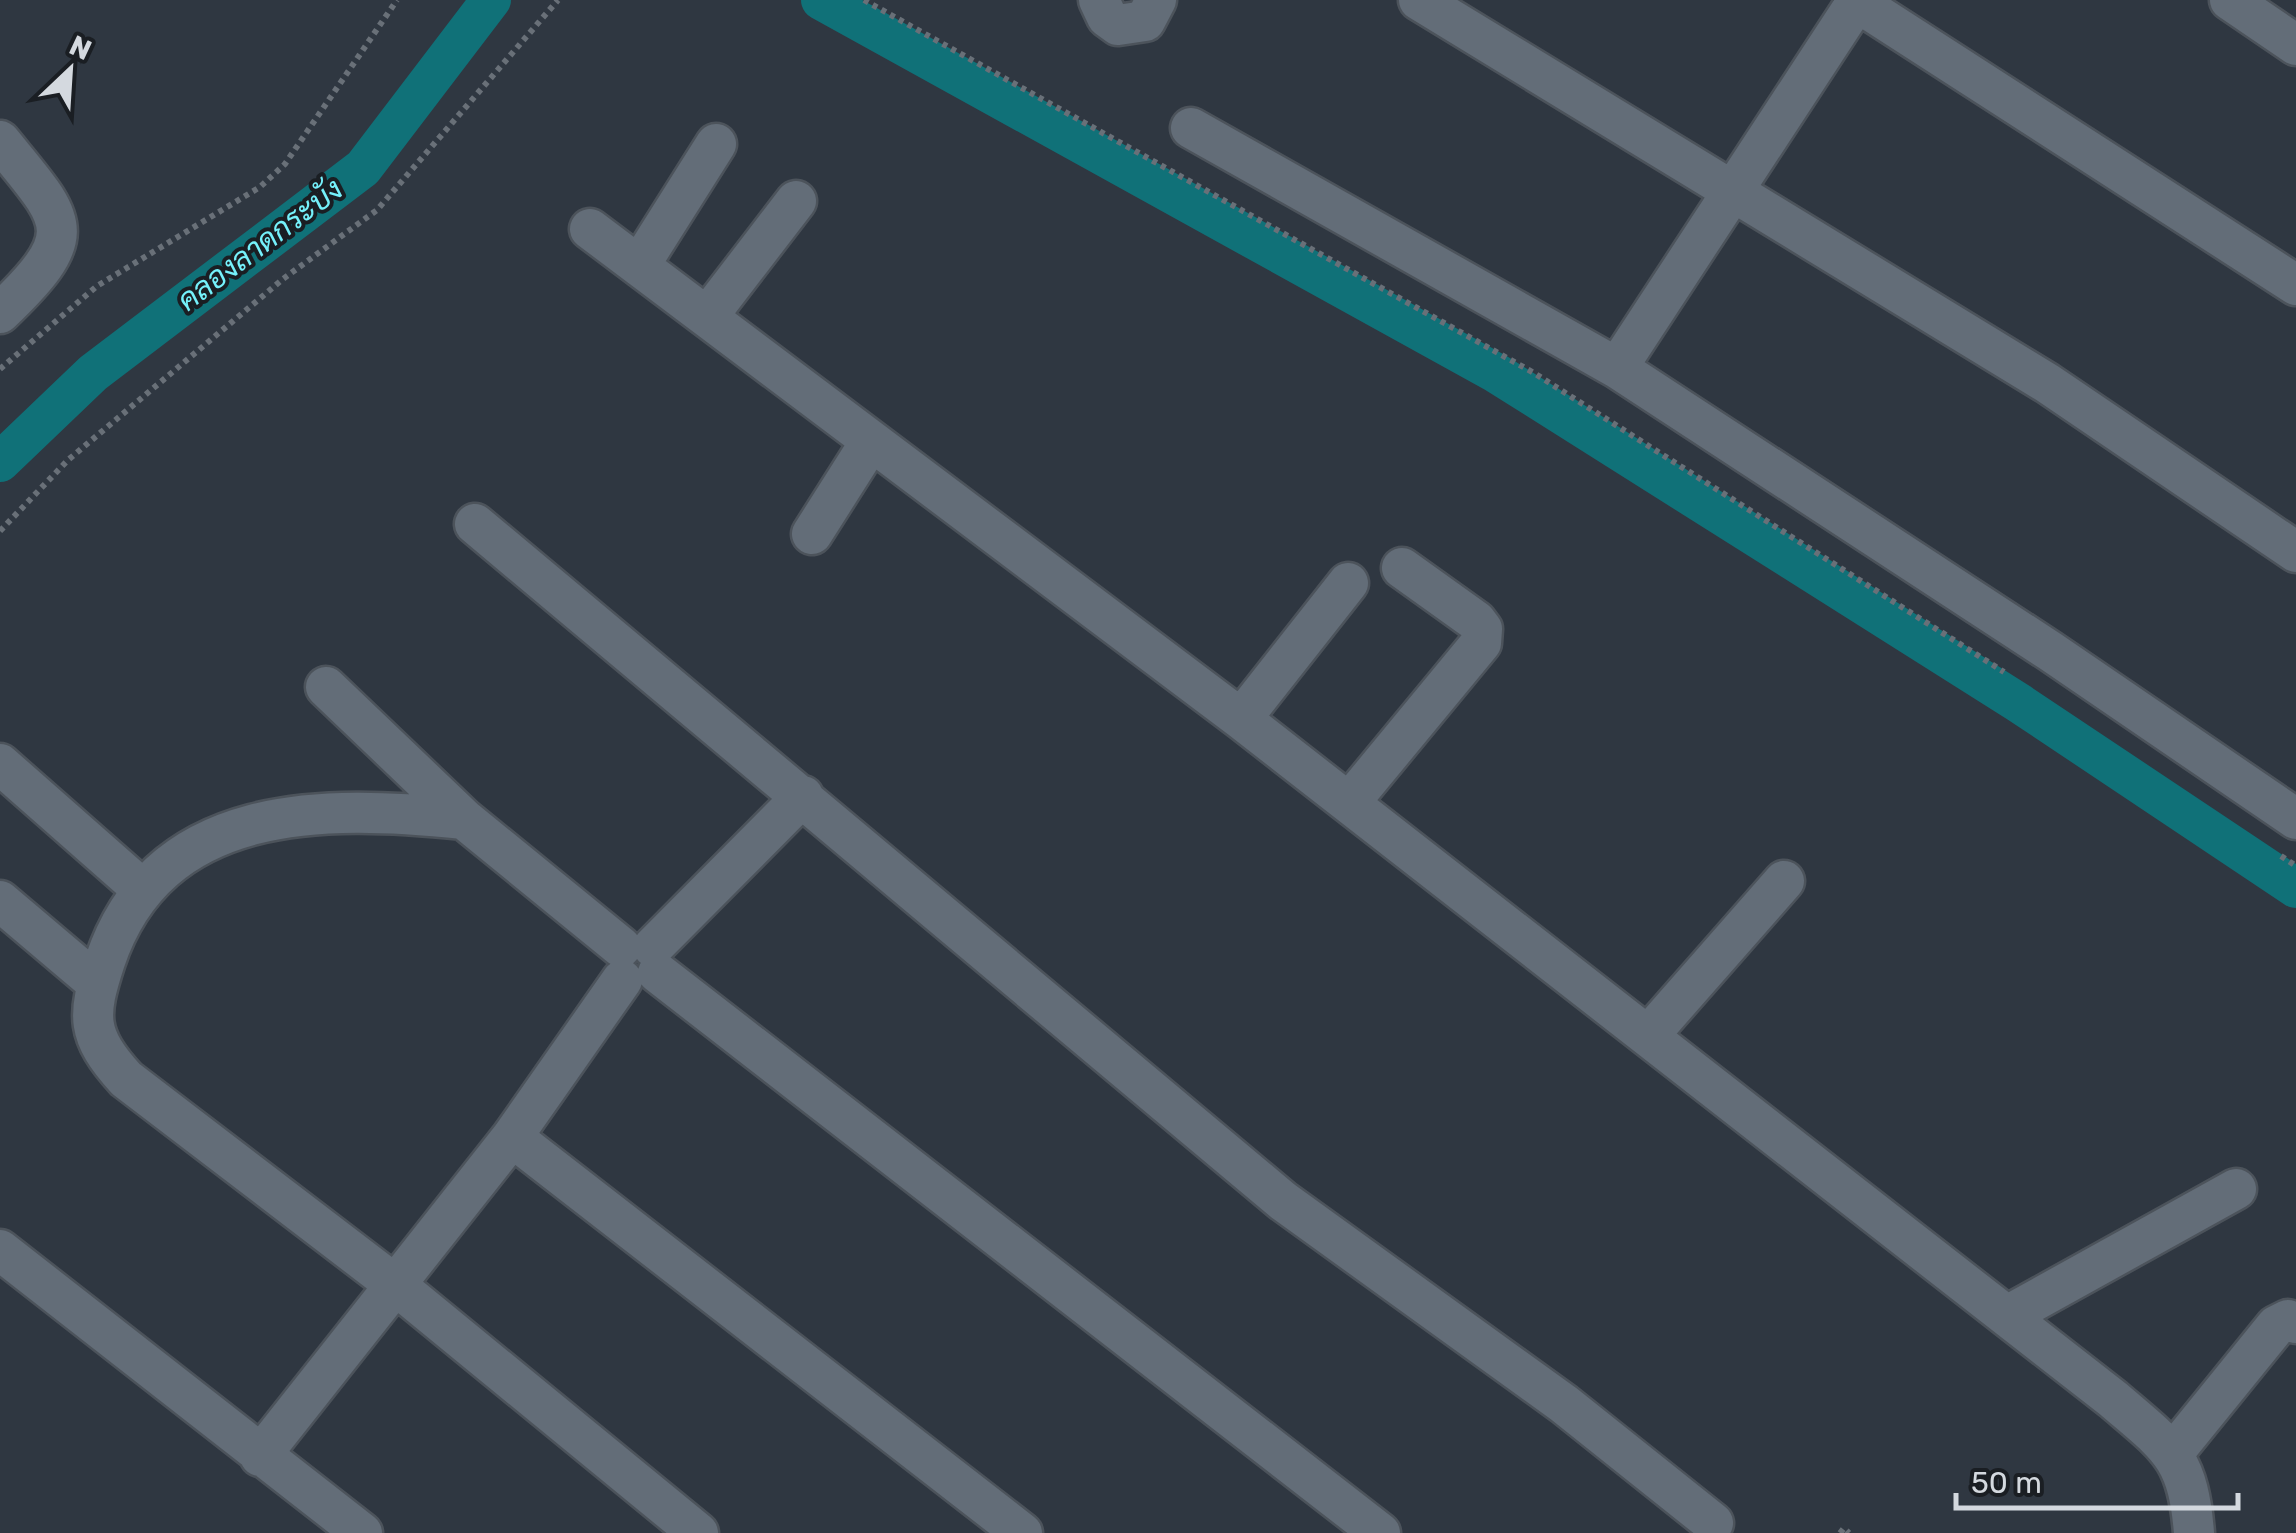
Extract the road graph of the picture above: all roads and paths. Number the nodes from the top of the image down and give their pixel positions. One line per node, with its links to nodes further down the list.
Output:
1 (397, 0): 21 (path)
2 (558, 0): 24 (path)
3 (864, 0): 29 (path)
4 (1099, 0): 5 (street)
5 (1156, 0)
6 (1419, 0): 13 (street)
7 (1856, 0): 13 (street); 17 (street)
8 (2230, 0): 9 (street)
9 (2296, 45)
10 (1190, 128): 20 (street)
11 (0, 141): 18 (street)
12 (716, 144): 16 (street)
13 (1730, 190): 20 (street); 26 (street)
14 (796, 202): 19 (street)
15 (590, 229): 16 (street)
16 (638, 266): 19 (street)
17 (2296, 286)
18 (0, 313)
19 (707, 317): 22 (street)
20 (1617, 368): 35 (street)
21 (0, 369)
22 (871, 440): 25 (street); 31 (street)
23 (475, 524): 33 (street)
24 (0, 530)
25 (812, 534)
26 (2296, 552)
27 (1402, 568): 34 (street)
28 (1348, 583): 31 (street)
29 (2011, 676)
30 (326, 687): 36 (street)
31 (1241, 719): 34 (street)
32 (0, 764): 40 (street)
33 (803, 796): 42 (street); 53 (street)
34 (1349, 803): 44 (street)
35 (2296, 818)
36 (464, 819): 40 (street); 42 (street)
37 (2264, 845): 38 (path)
38 (2296, 866)
39 (1784, 881): 44 (street)
40 (144, 890): 43 (street)
41 (0, 901): 43 (street)
42 (638, 962): 45 (street); 57 (street)
43 (98, 984): 48 (street)
44 (1648, 1036): 49 (street)
45 (512, 1136): 48 (street); 56 (street)
46 (2236, 1188): 49 (street)
47 (0, 1250): 52 (street)
48 (398, 1287): 52 (street); 55 (street)
49 (2006, 1316): 51 (street)
50 (2296, 1323): 51 (street)
51 (2174, 1452): 60 (street)
52 (260, 1456): 54 (street)
53 (1713, 1523)
54 (362, 1533)
55 (698, 1533)
56 (1022, 1533)
57 (1380, 1533)
58 (1840, 1533): 59 (path)
59 (1849, 1533)
60 (2194, 1533)

